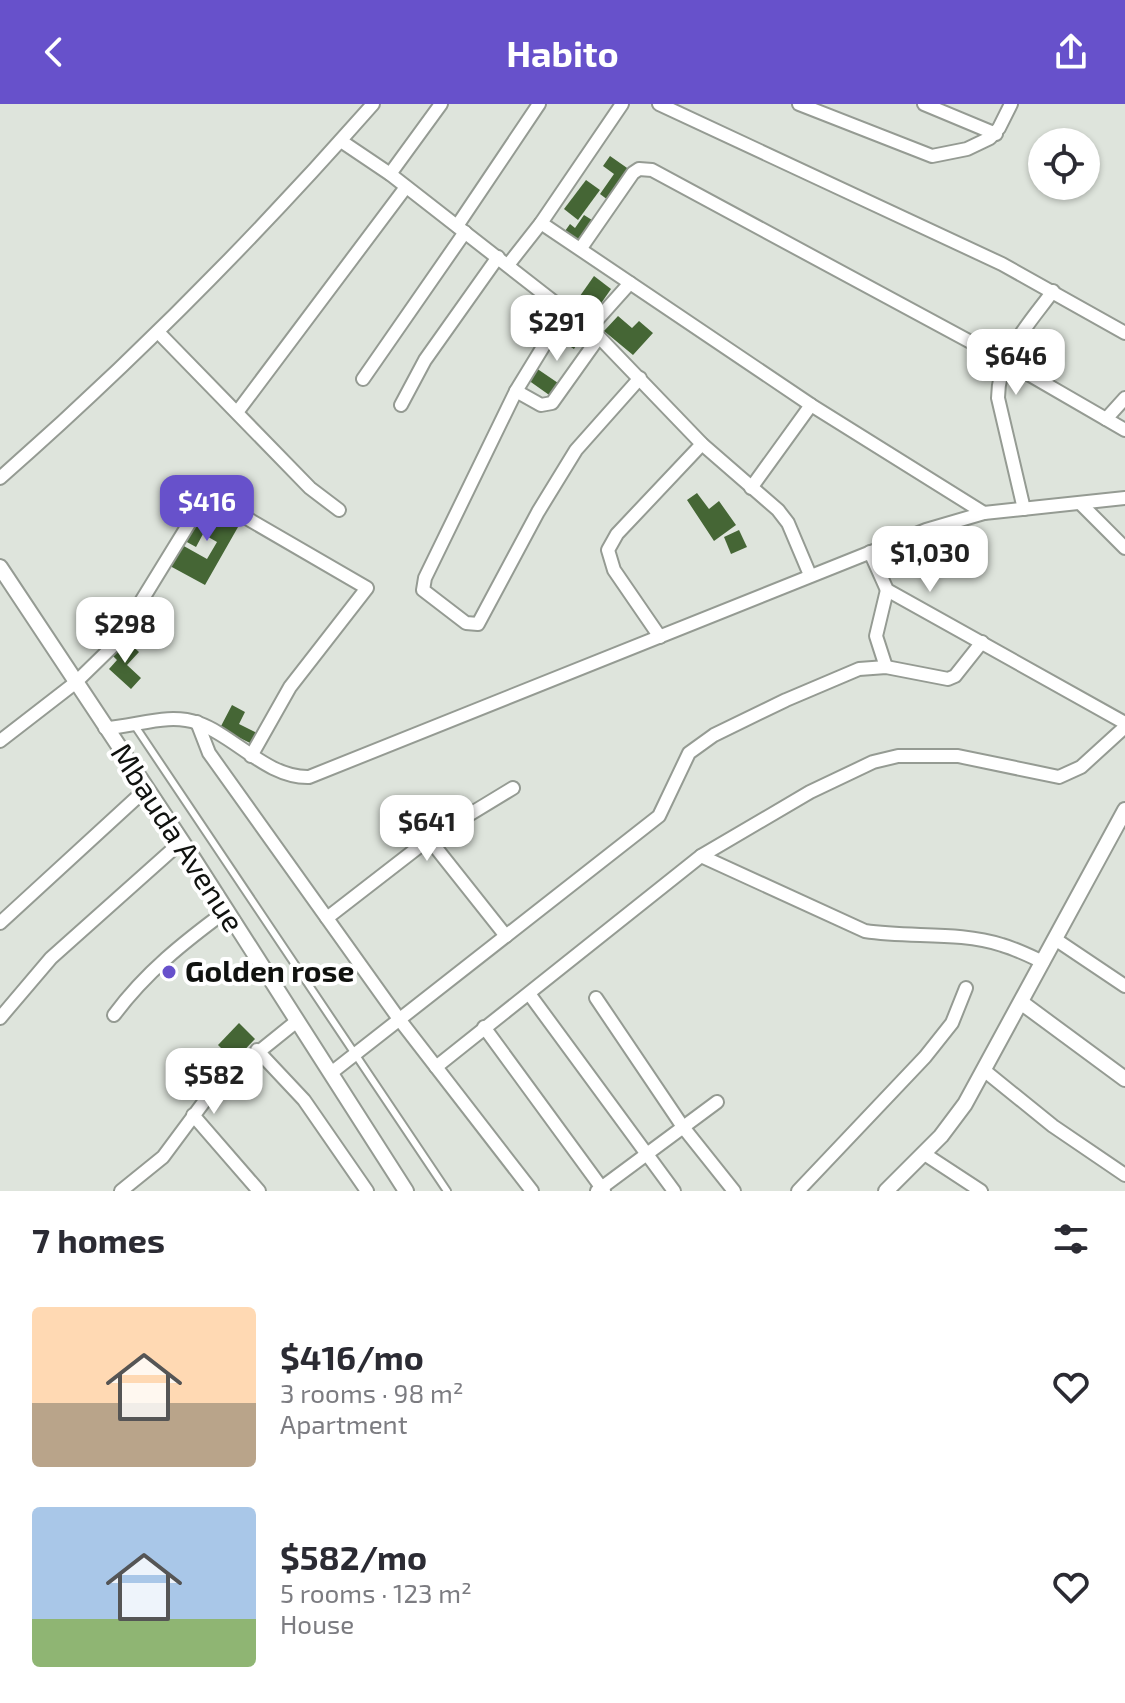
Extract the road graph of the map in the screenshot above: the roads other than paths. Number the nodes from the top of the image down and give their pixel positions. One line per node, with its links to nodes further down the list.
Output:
1 (373, 104): 10 (street)
2 (441, 104): 11 (street)
3 (539, 104): 14 (street)
4 (622, 104): 13 (street)
5 (659, 104): 18 (street)
6 (799, 104): 9 (street)
7 (924, 104): 9 (street)
8 (1011, 104): 9 (street)
9 (996, 134)
10 (341, 141): 11 (street); 20 (street)
11 (390, 174): 12 (street)
12 (406, 187): 14 (street); 30 (street)
13 (541, 223): 15 (street); 16 (street)
14 (461, 229): 16 (street); 25 (street)
15 (581, 248): 17 (street); 23 (street)
16 (503, 261): 19 (street); 28 (street)
17 (630, 283): 22 (street); 29 (street)
18 (1053, 291): 21 (street); 23 (street)
19 (565, 311): 22 (street); 26 (street)
20 (158, 332): 30 (street); 34 (street)
21 (1125, 333)
22 (593, 334): 24 (street); 26 (street)
23 (1004, 360): 31 (street); 38 (street)
24 (640, 378): 26 (street); 33 (street)
25 (363, 379)
26 (516, 391)
27 (1125, 398): 31 (street)
28 (401, 405)
29 (811, 405): 35 (street); 40 (street)
30 (238, 411): 39 (street)
31 (1106, 419): 32 (street)
32 (1125, 430)
33 (702, 444): 35 (street); 46 (street)
34 (0, 478)
35 (751, 488): 44 (street)
36 (1125, 498): 37 (street)
37 (1081, 504): 38 (street); 41 (street)
38 (1024, 509): 40 (street)
39 (339, 510)
40 (984, 513): 42 (street)
41 (1125, 548)
42 (870, 552): 44 (street); 45 (street)
43 (0, 567): 49 (street, Mbauda Avenue)
44 (810, 575): 46 (street)
45 (887, 590): 47 (street); 48 (street)
46 (660, 637): 55 (street)
47 (982, 642): 48 (street); 51 (street)
48 (886, 667): 65 (street)
49 (75, 683): 53 (street, Mbauda Avenue); 54 (street); 55 (street)
50 (197, 722): 52 (street); 55 (street); 63 (street)
51 (1125, 725): 61 (street)
52 (135, 726): 53 (street); 79 (lane)
53 (105, 728): 57 (street, Mbauda Avenue)
54 (0, 741)
55 (251, 756)
56 (513, 788): 59 (street)
57 (145, 790): 60 (street, Mbauda Avenue); 64 (street)
58 (1125, 810): 66 (street)
59 (429, 839): 63 (street); 65 (street)
60 (181, 842): 62 (street, Mbauda Avenue); 74 (street)
61 (701, 856): 67 (street); 70 (street)
62 (226, 911): 73 (street); 76 (street, Mbauda Avenue)
63 (327, 918): 75 (street)
64 (0, 923)
65 (506, 936): 75 (street)
66 (1055, 939): 67 (street); 68 (street)
67 (1043, 962): 72 (street)
68 (1125, 986)
69 (966, 988): 99 (street)
70 (530, 995): 77 (street); 87 (street)
71 (596, 998): 86 (street)
72 (1022, 1003): 81 (street); 83 (street)
73 (114, 1015)
74 (0, 1018)
75 (399, 1019): 79 (street); 80 (street)
76 (297, 1021): 78 (street); 82 (street, Mbauda Avenue)
77 (484, 1027): 80 (street); 90 (street)
78 (257, 1050): 85 (street); 93 (street)
79 (356, 1054): 82 (street); 95 (lane)
80 (436, 1067): 96 (street)
81 (985, 1071): 88 (street); 89 (street)
82 (331, 1073): 94 (street, Mbauda Avenue)
83 (1125, 1079)
84 (717, 1102): 86 (street)
85 (193, 1115): 91 (street); 92 (street)
86 (683, 1127): 87 (street); 98 (street)
87 (648, 1153): 90 (street); 97 (street)
88 (923, 1153): 100 (street); 101 (street)
89 (1125, 1175)
90 (601, 1190)
91 (121, 1191)
92 (259, 1191)
93 (367, 1191)
94 (406, 1191)
95 (447, 1191)
96 (532, 1191)
97 (674, 1191)
98 (734, 1191)
99 (798, 1191)
100 (886, 1191)
101 (981, 1191)

